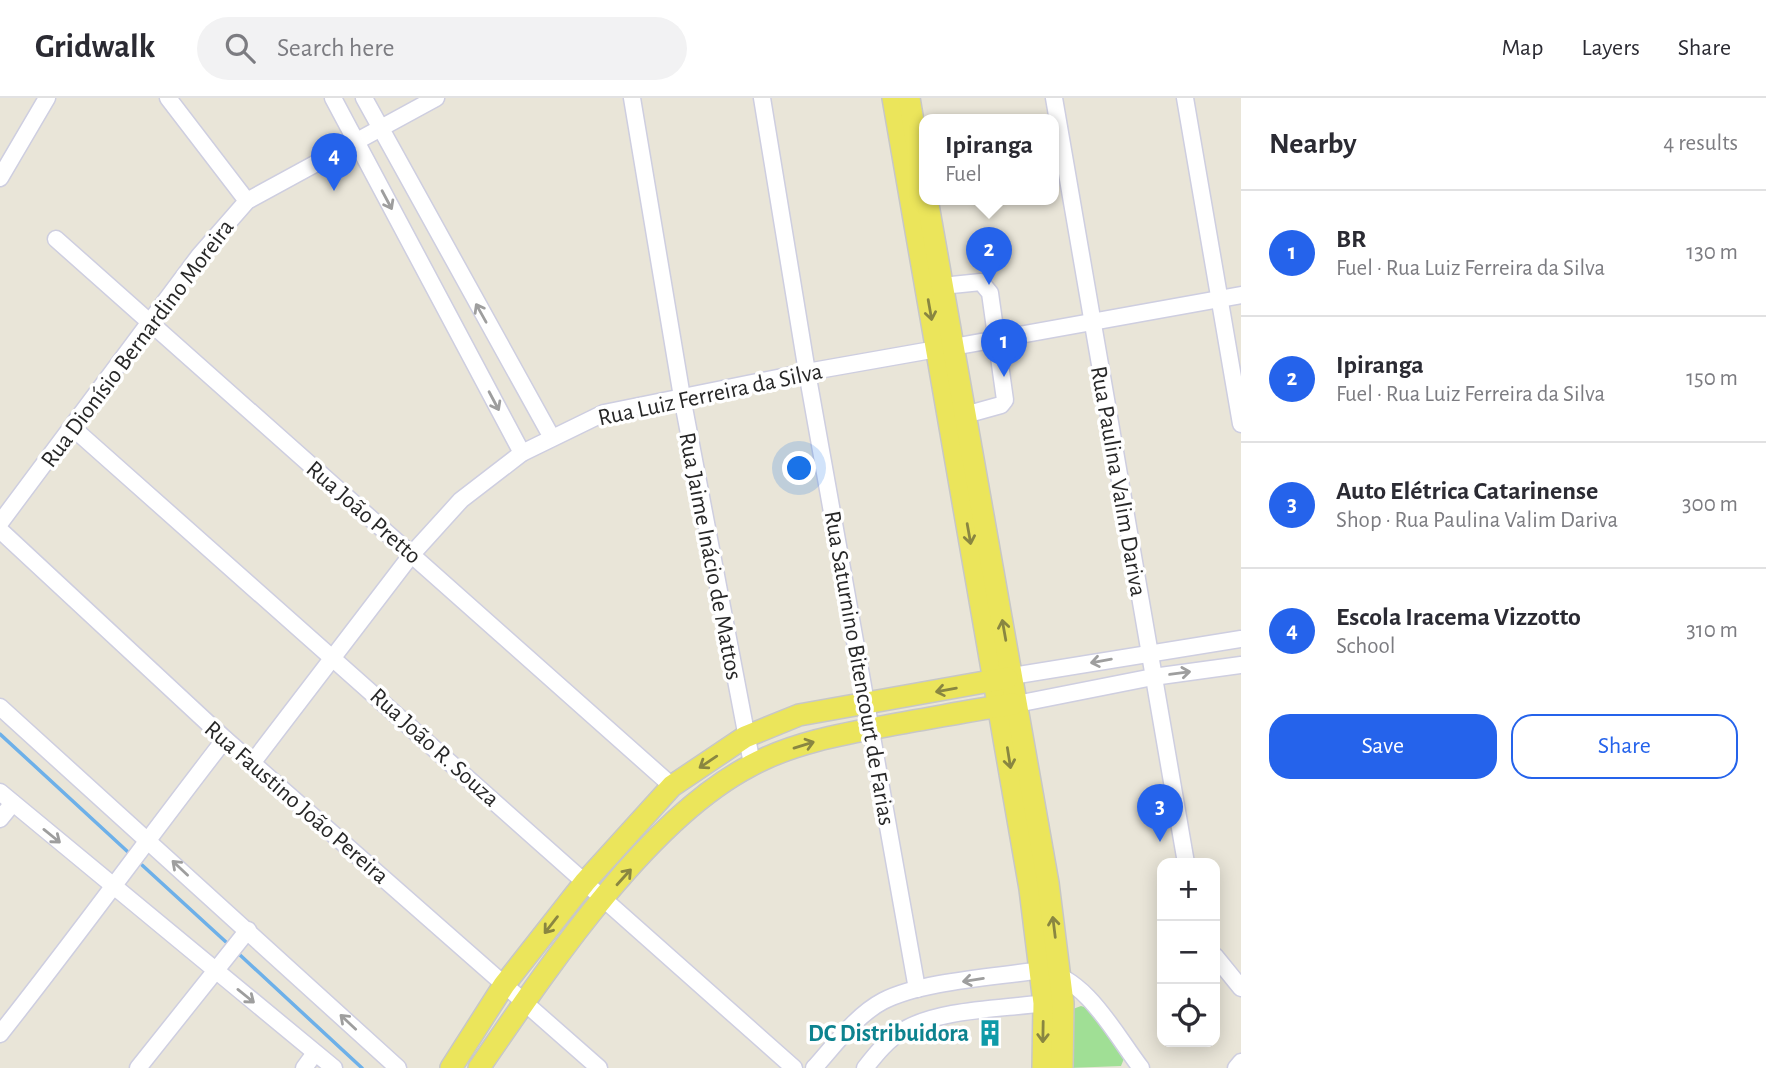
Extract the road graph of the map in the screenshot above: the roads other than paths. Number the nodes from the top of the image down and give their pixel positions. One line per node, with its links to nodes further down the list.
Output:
1 (47, 98): 15 (street)
2 (168, 98): 16 (street)
3 (333, 98): 13 (street)
4 (364, 98): 12 (street)
5 (436, 98): 12 (street, Rua Dionísio Bernardino Moreira)
6 (632, 98): 29 (street, Rua Jaime Inácio de Mattos)
7 (762, 98): 28 (street, Rua Saturnino Bitencourt de Farias)
8 (893, 98): 27 (main road, one-way to 27)
9 (909, 98): 14 (main road)
10 (1185, 98): 23 (street)
11 (1059, 127): 24 (street, Rua Paulina Valim Dariva)
12 (380, 128): 13 (street, Rua Dionísio Bernardino Moreira); 19 (street)
13 (355, 140): 16 (street, Rua Dionísio Bernardino Moreira); 20 (street, one-way to 20)
14 (919, 157)
15 (0, 178)
16 (247, 201): 25 (street, Rua Dionísio Bernardino Moreira)
17 (928, 205): 21 (main road)
18 (56, 239): 25 (street, Rua João Pretto)
19 (458, 271): 20 (street); 33 (street, one-way to 19)
20 (433, 285): 34 (street, one-way to 34)
21 (942, 286): 26 (street); 27 (main road)
22 (1241, 295): 23 (street, Rua Luiz Ferreira da Silva)
23 (1220, 298): 24 (street, Rua Luiz Ferreira da Silva); 31 (street)
24 (1092, 322): 26 (street, Rua Luiz Ferreira da Silva); 39 (street, Rua Paulina Valim Dariva)
25 (150, 324): 32 (street, Rua Dionísio Bernardino Moreira); 37 (street, Rua João Pretto)
26 (995, 340): 27 (street, Rua Luiz Ferreira da Silva); 30 (street)
27 (945, 348): 28 (street, Rua Luiz Ferreira da Silva); 30 (main road); 43 (main road, one-way to 43)
28 (807, 372): 29 (street, Rua Luiz Ferreira da Silva); 44 (street, Rua Saturnino Bitencourt de Farias)
29 (682, 397): 33 (street, Rua Luiz Ferreira da Silva); 48 (street, Rua Jaime Inácio de Mattos)
30 (965, 415): 43 (main road, one-way to 30)
31 (1241, 424)
32 (73, 428): 35 (street, Rua Dionísio Bernardino Moreira); 40 (street, Rua João R. Souza)
33 (551, 436): 34 (street, Rua Luiz Ferreira da Silva)
34 (522, 453): 37 (street, Rua Luiz Ferreira da Silva)
35 (0, 523)
36 (0, 530): 49 (street, Rua Faustino João Pereira)
37 (412, 554): 40 (street, Rua Luiz Ferreira da Silva); 52 (street, Rua João Pretto)
38 (1241, 639): 39 (street)
39 (1149, 653): 42 (street, Rua Paulina Valim Dariva); 43 (street, one-way to 43)
40 (334, 657): 50 (street, Rua Luiz Ferreira da Silva); 57 (street, Rua João R. Souza)
41 (1241, 664): 42 (street, one-way to 41)
42 (1153, 677): 45 (street); 56 (street, Rua Paulina Valim Dariva)
43 (1004, 679): 44 (main road, one-way to 44); 45 (main road)
44 (867, 704): 47 (street, Rua Saturnino Bitencourt de Farias); 48 (main road)
45 (1009, 705): 47 (main road); 63 (main road)
46 (0, 707): 55 (street)
47 (871, 729): 51 (main road, one-way to 47); 66 (street, Rua Saturnino Bitencourt de Farias)
48 (745, 737): 51 (street, Rua Jaime Inácio de Mattos); 52 (main road, one-way to 52)
49 (225, 739): 50 (street, Rua Faustino João Pereira); 55 (street)
50 (253, 762): 64 (street, Rua Faustino João Pereira)
51 (752, 764): 59 (main road, one-way to 51)
52 (672, 786): 57 (main road)
53 (6, 797): 54 (street); 58 (street, one-way to 58)
54 (0, 819)
55 (148, 839): 58 (street); 60 (street, one-way to 55)
56 (1185, 858)
57 (585, 881): 59 (street, Rua João R. Souza); 64 (main road, one-way to 64)
58 (115, 887): 62 (street); 69 (street)
59 (603, 900): 67 (main road); 79 (street, Rua João R. Souza)
60 (248, 930): 62 (street); 75 (street, one-way to 60)
61 (1220, 962): 65 (street)
62 (214, 970): 70 (street, one-way to 70); 72 (street)
63 (1050, 971): 66 (street, one-way to 66); 68 (main road); 83 (main road); 84 (street)
64 (504, 985): 67 (street, Rua Faustino João Pereira); 76 (main road)
65 (1241, 988)
66 (918, 989): 80 (street)
67 (524, 1003): 77 (main road); 78 (street, Rua Faustino João Pereira)
68 (1044, 1003): 81 (street); 82 (main road, one-way to 82)
69 (0, 1034)
70 (315, 1053): 73 (street); 74 (street)
71 (1241, 1062): 85 (street)
72 (138, 1068)
73 (303, 1068)
74 (334, 1068)
75 (398, 1068)
76 (451, 1068)
77 (479, 1068)
78 (599, 1068)
79 (794, 1068)
80 (814, 1068)
81 (865, 1068)
82 (1043, 1068)
83 (1062, 1068)
84 (1141, 1068)
85 (1236, 1068)

